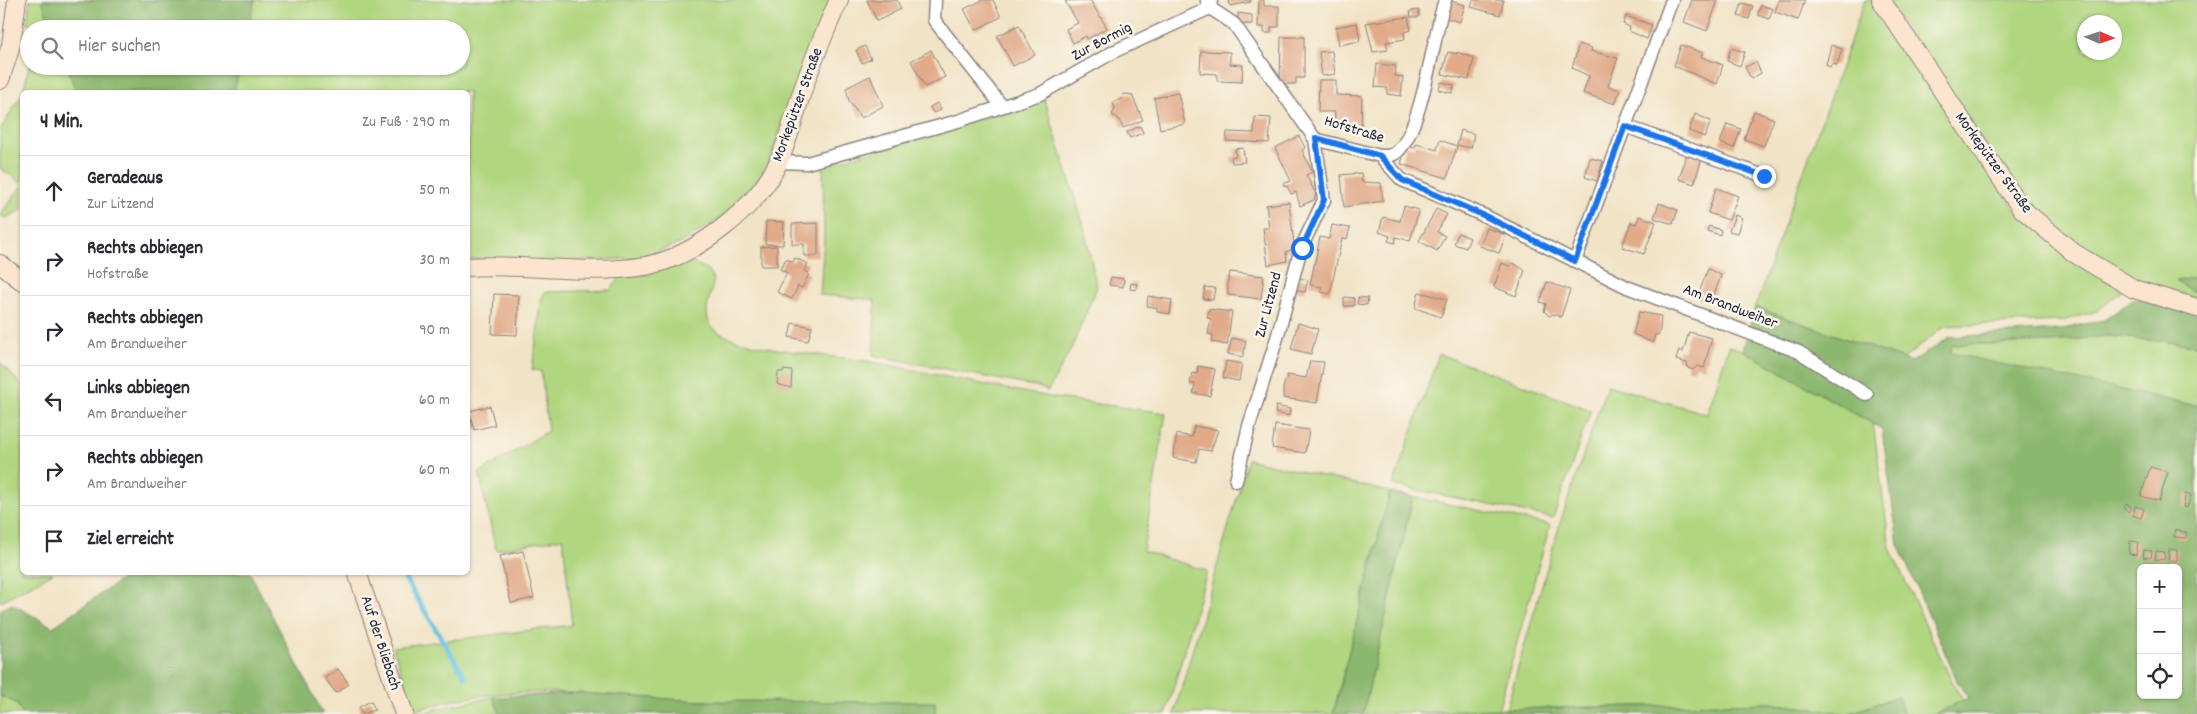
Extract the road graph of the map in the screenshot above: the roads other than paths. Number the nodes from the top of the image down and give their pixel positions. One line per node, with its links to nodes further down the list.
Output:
1 (17, 0): 8 (street)
2 (839, 0): 13 (street, Morkepützer Straße)
3 (935, 0): 9 (street)
4 (1445, 0): 12 (street, Hofstraße)
5 (1672, 0): 10 (street)
6 (1880, 0): 19 (street, Morkepützer Straße)
7 (1209, 3): 9 (street, Zur Bormig); 11 (street, Hofstraße)
8 (0, 80)
9 (1001, 105): 13 (street, Zur Bormig)
10 (1625, 126): 14 (street); 15 (street)
11 (1316, 138): 12 (street, Hofstraße); 21 (street, Zur Litzend)
12 (1380, 156): 15 (street, Am Brandweiher)
13 (778, 162): 17 (street, Morkepützer Straße)
14 (1764, 176)
15 (1575, 261): 20 (street, Am Brandweiher)
16 (0, 264): 18 (street)
17 (470, 267)
18 (20, 279)
19 (2197, 308)
20 (1867, 395)
21 (1236, 481)
22 (358, 575): 23 (street, Auf der Bliebach)
23 (404, 714)

